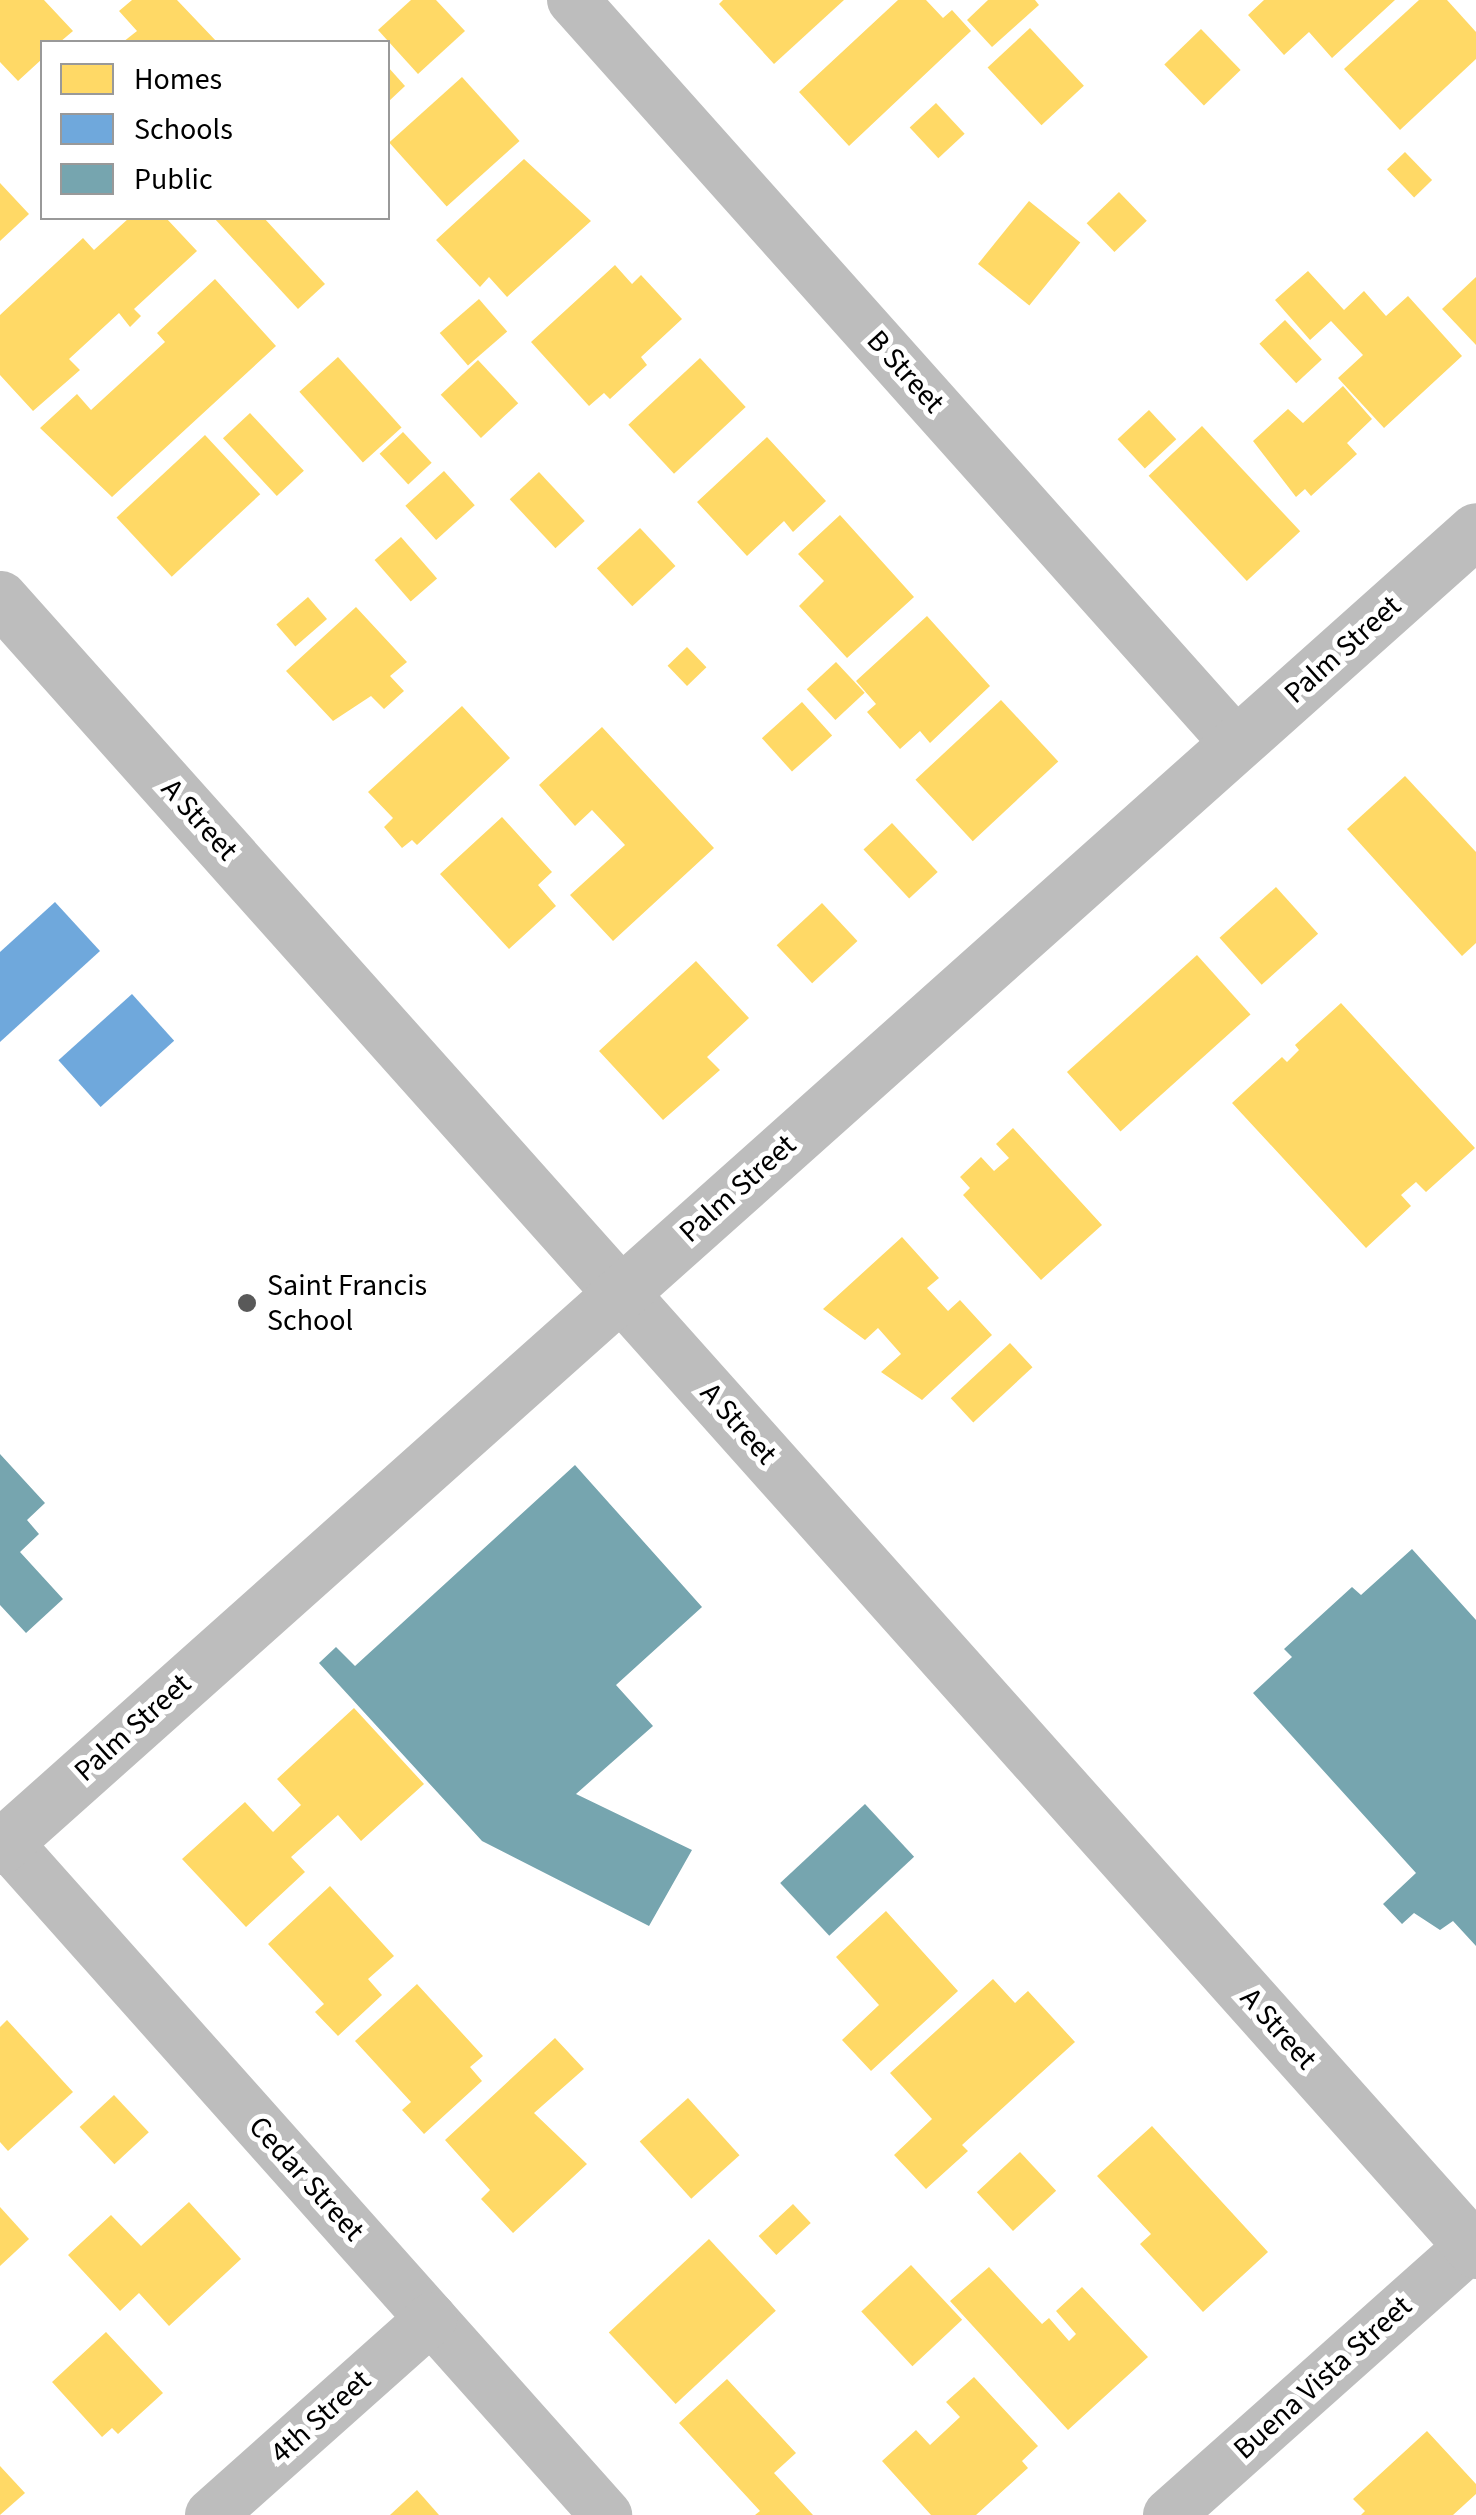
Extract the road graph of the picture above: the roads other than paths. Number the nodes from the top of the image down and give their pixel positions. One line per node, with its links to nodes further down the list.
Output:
1 (573, 0): 4 (street, B Street)
2 (1476, 530): 4 (street, Palm Street)
3 (0, 598): 5 (street, A Street)
4 (1237, 744): 5 (street, Palm Street)
5 (621, 1293): 6 (street, Palm Street); 7 (street, A Street)
6 (3, 1845): 8 (street, Cedar Street)
7 (1474, 2246): 11 (street, Buena Vista Street)
8 (431, 2320): 9 (street, 4th Street); 10 (street, Cedar Street)
9 (212, 2515)
10 (606, 2515)
11 (1169, 2515)

